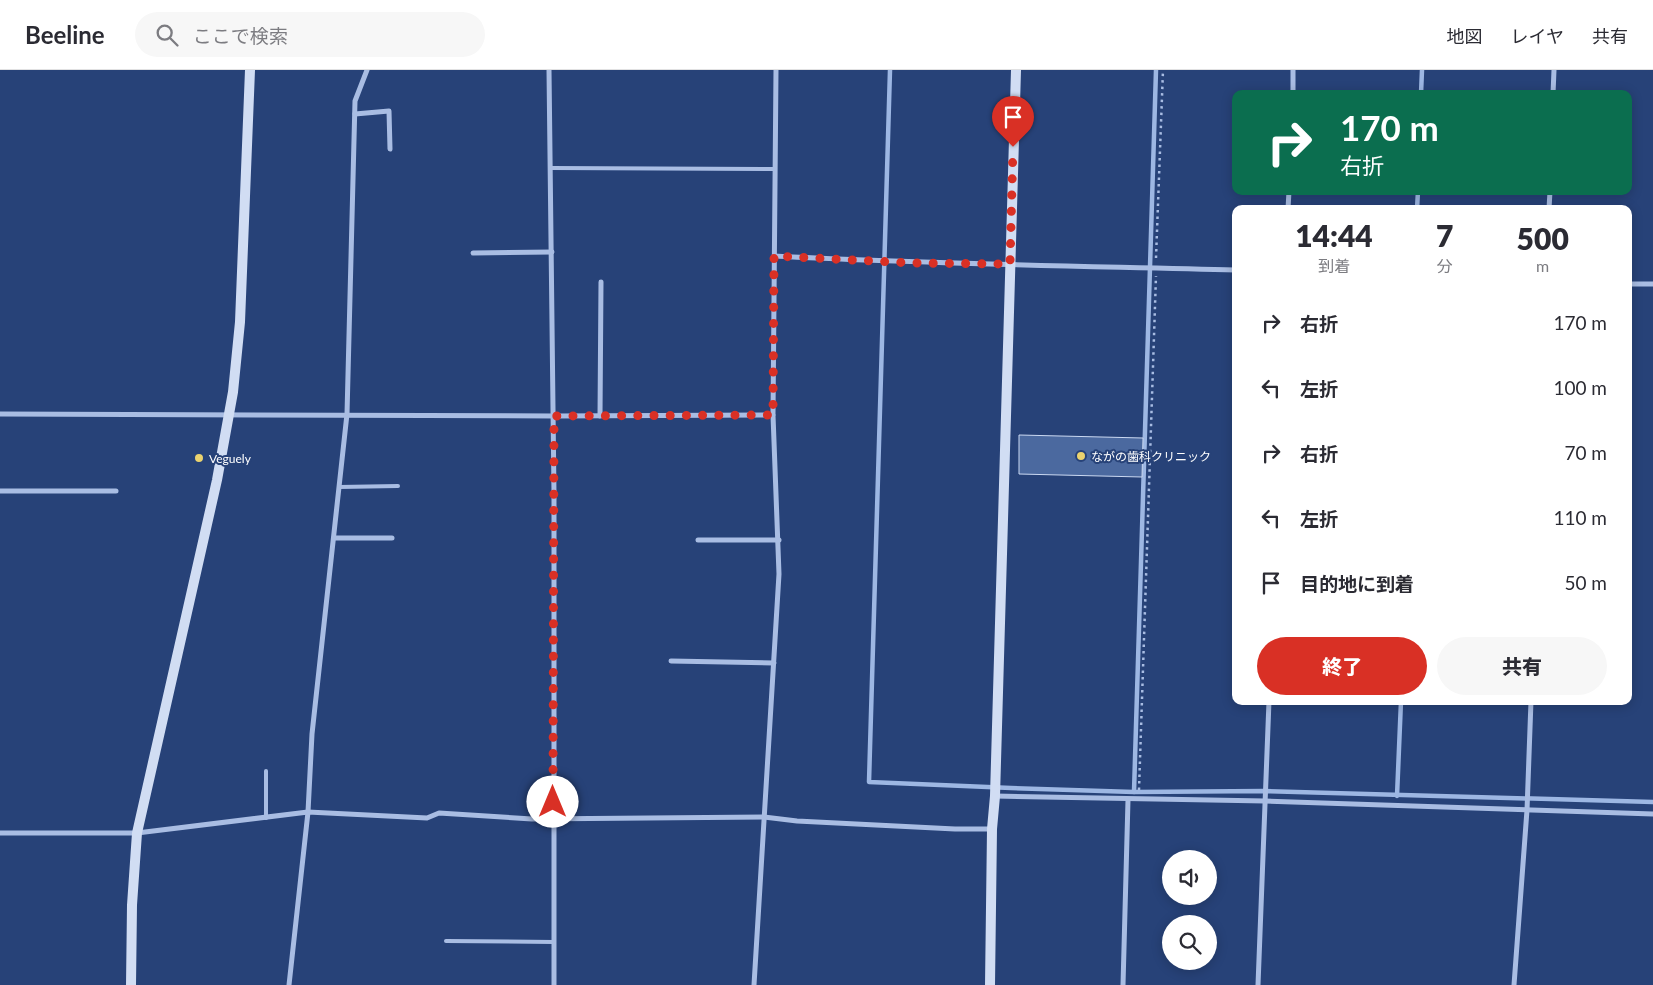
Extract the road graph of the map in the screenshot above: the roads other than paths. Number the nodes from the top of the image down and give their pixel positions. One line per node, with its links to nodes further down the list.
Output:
1 (250, 70): 24 (street)
2 (367, 70): 10 (street)
3 (550, 70): 12 (street)
4 (776, 70): 13 (street)
5 (1016, 70): 17 (street)
6 (1293, 70): 8 (street)
7 (1554, 70): 9 (street)
8 (1292, 90)
9 (1553, 90)
10 (355, 114): 11 (street); 23 (street)
11 (390, 150)
12 (551, 168): 13 (lane); 15 (street)
13 (775, 169): 16 (street)
14 (473, 252): 15 (street)
15 (552, 252): 26 (street)
16 (774, 256): 17 (street); 25 (street)
17 (1010, 264): 18 (street); 41 (street)
18 (1232, 270)
19 (601, 282): 27 (street)
20 (1632, 284): 21 (street)
21 (1653, 284)
22 (0, 414): 24 (street)
23 (347, 414): 24 (street); 26 (street); 29 (street)
24 (229, 415): 51 (street)
25 (773, 415): 27 (street); 35 (street)
26 (554, 416): 27 (street); 49 (street)
27 (600, 416)
28 (398, 486): 29 (lane)
29 (340, 488): 32 (street)
30 (0, 491): 31 (street)
31 (116, 491)
32 (334, 538): 33 (street); 45 (street)
33 (392, 538)
34 (698, 540): 35 (street)
35 (779, 540): 37 (street)
36 (671, 661): 37 (street)
37 (774, 663): 47 (street)
38 (1269, 705): 43 (street)
39 (1531, 705): 44 (street)
40 (266, 771): 48 (lane)
41 (995, 796): 42 (street); 50 (street)
42 (1128, 800): 43 (street); 60 (street)
43 (1265, 801): 44 (street); 61 (street)
44 (1527, 810): 46 (street); 62 (street)
45 (308, 812): 48 (street); 49 (street); 56 (street)
46 (1653, 814)
47 (764, 817): 49 (street); 50 (street); 58 (street)
48 (266, 818): 51 (street)
49 (553, 819): 54 (street)
50 (992, 829): 59 (street)
51 (136, 833): 52 (street); 55 (street)
52 (0, 834)
53 (446, 941): 54 (lane)
54 (554, 942): 57 (street)
55 (131, 985)
56 (289, 985)
57 (554, 985)
58 (754, 985)
59 (990, 985)
60 (1123, 985)
61 (1258, 985)
62 (1514, 985)

